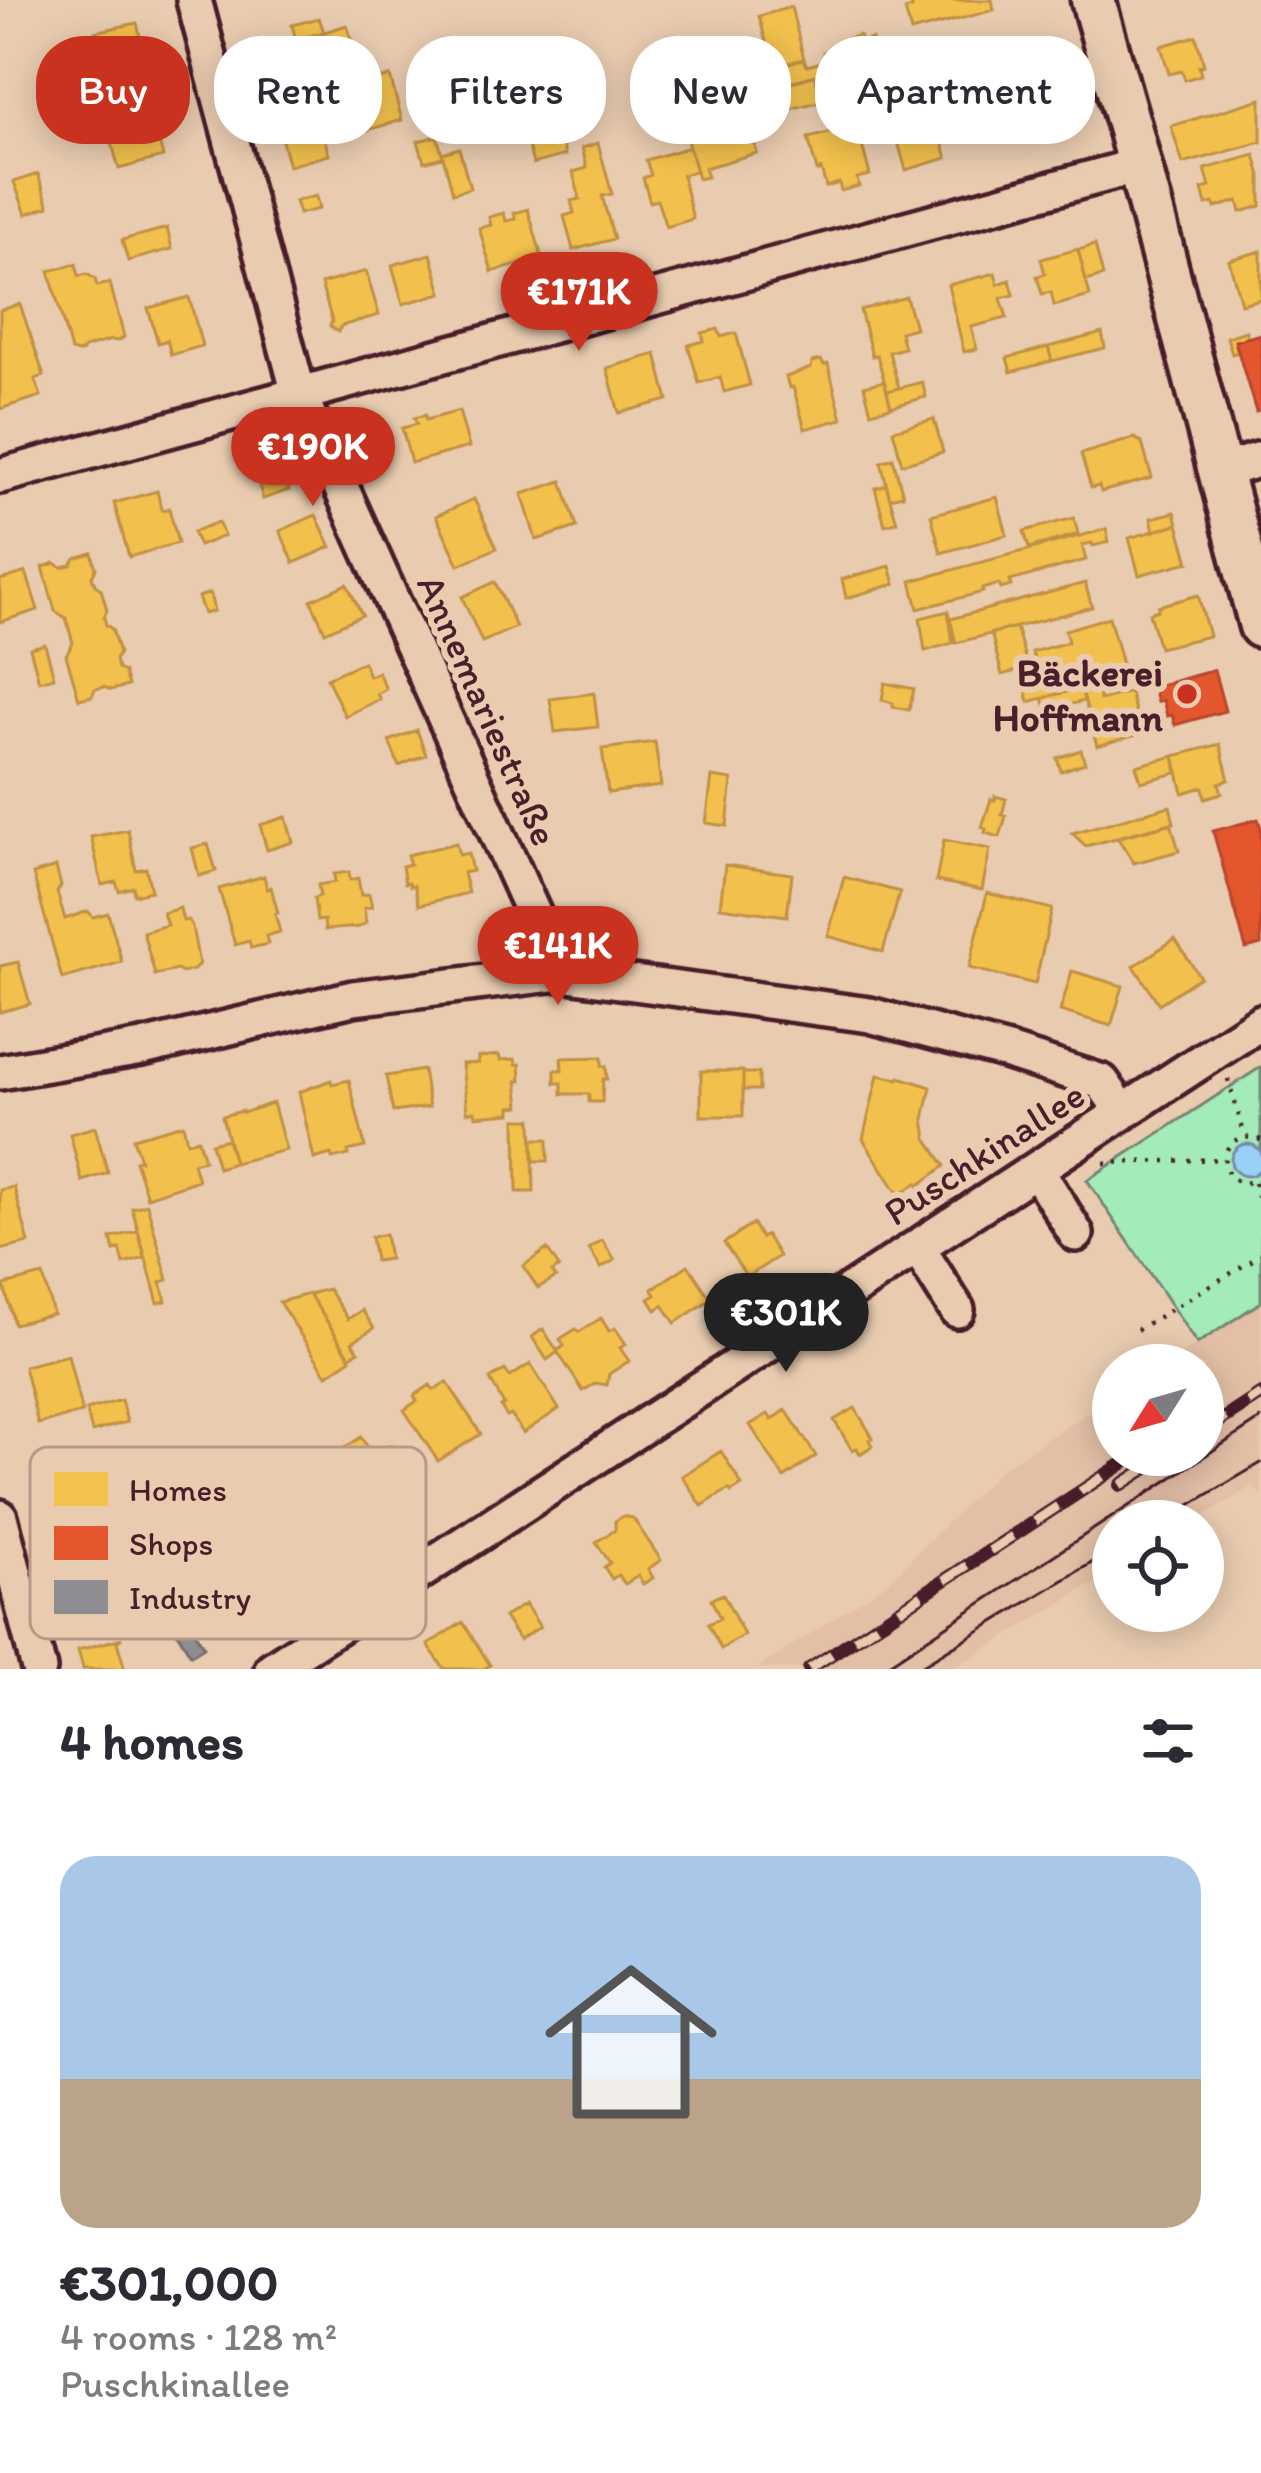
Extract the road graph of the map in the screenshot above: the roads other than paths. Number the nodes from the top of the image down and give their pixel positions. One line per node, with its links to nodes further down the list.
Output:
1 (194, 0): 4 (street, Annemariestraße)
2 (1093, 0): 3 (main road)
3 (1140, 165): 4 (street); 5 (main road)
4 (298, 394): 6 (street); 8 (street, Annemariestraße)
5 (1241, 465): 7 (main road)
6 (0, 476)
7 (1261, 626)
8 (560, 973): 10 (street); 11 (street)
9 (1261, 1022): 11 (street, Puschkinallee)
10 (0, 1072)
11 (1123, 1112): 12 (street, Puschkinallee)
12 (1037, 1170): 13 (street); 14 (street, Puschkinallee)
13 (1076, 1234)
14 (918, 1248): 15 (street); 17 (street, Puschkinallee)
15 (957, 1310)
16 (0, 1516): 18 (street)
17 (426, 1569)
18 (30, 1634)
19 (31, 1639): 21 (street)
20 (318, 1639): 22 (street, Puschkinallee)
21 (39, 1669)
22 (272, 1669)

